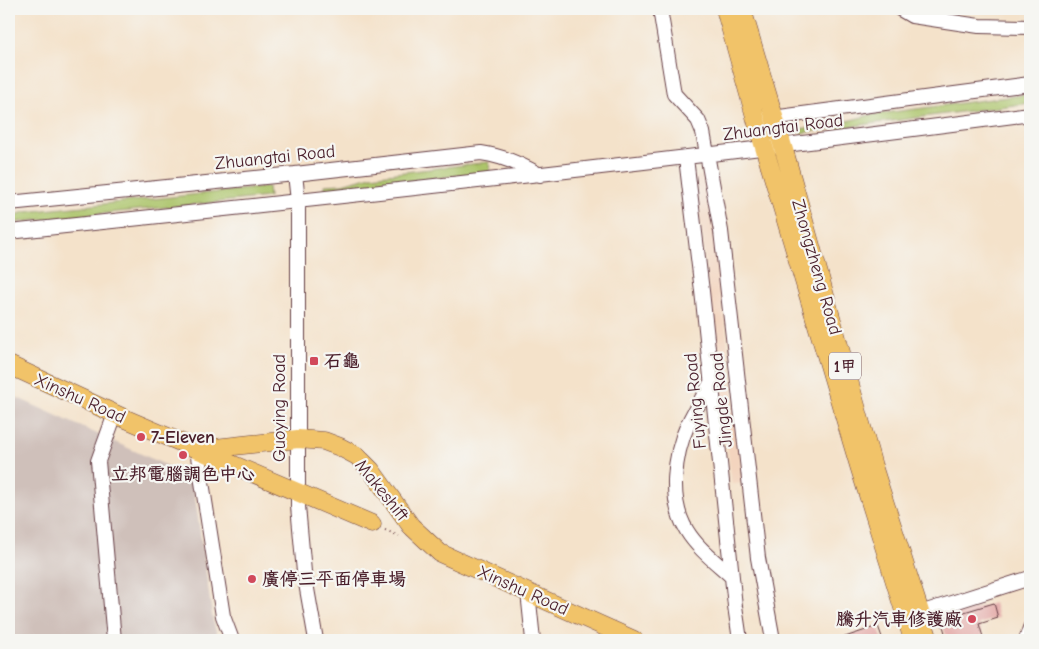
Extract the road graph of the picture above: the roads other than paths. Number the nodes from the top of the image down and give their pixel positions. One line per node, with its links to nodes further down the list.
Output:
1 (660, 9): 10 (street)
2 (725, 9): 8 (main road, Zhongzheng Road / 1甲)
3 (742, 9): 8 (main road, Zhongzheng Road / 1甲)
4 (900, 9): 5 (street)
5 (1030, 27)
6 (1030, 84): 8 (street, Zhuangtai Road)
7 (1030, 114): 9 (street, Zhuangtai Road)
8 (765, 119): 9 (main road, Zhongzheng Road / 1甲)
9 (774, 147): 10 (street, Zhuangtai Road); 30 (main road, Zhongzheng Road / 1甲); 39 (main road, Zhongzheng Road / 1甲)
10 (706, 155): 11 (street, Zhuangtai Road); 38 (street, Jingde Road)
11 (686, 158): 13 (street, Zhuangtai Road); 18 (street, Fuying Road)
12 (295, 174): 13 (street, Zhuangtai Road); 14 (street, Guoying Road); 15 (street, Zhuangtai Road)
13 (540, 175): 14 (street, Zhuangtai Road)
14 (298, 202): 16 (street, Zhuangtai Road); 20 (street, Guoying Road)
15 (9, 203)
16 (9, 232)
17 (9, 365): 19 (main road, Xinshu Road)
18 (712, 381): 27 (street, Fuying Road); 27 (street)
19 (115, 414): 22 (main road, Xinshu Road); 32 (street)
20 (298, 439): 21 (main road, Makeshift); 24 (street, Guoying Road); 26 (main road, Makeshift)
21 (243, 445): 22 (main road, Makeshift); 23 (street)
22 (197, 450): 23 (main road, Xinshu Road); 33 (street)
23 (237, 467): 24 (main road, Xinshu Road)
24 (298, 493): 25 (main road, Xinshu Road); 34 (street, Guoying Road)
25 (372, 524)
26 (440, 554): 29 (main road, Xinshu Road)
27 (732, 577): 37 (street, Fuying Road)
28 (1030, 578): 30 (street)
29 (528, 592): 35 (street); 36 (main road, Xinshu Road)
30 (920, 613): 40 (main road, Zhongzheng Road / 1甲)
31 (1030, 628): 41 (street)
32 (114, 640)
33 (232, 640)
34 (316, 640)
35 (533, 640)
36 (634, 640)
37 (740, 640)
38 (773, 640)
39 (913, 640)
40 (929, 640)
41 (1026, 640)

